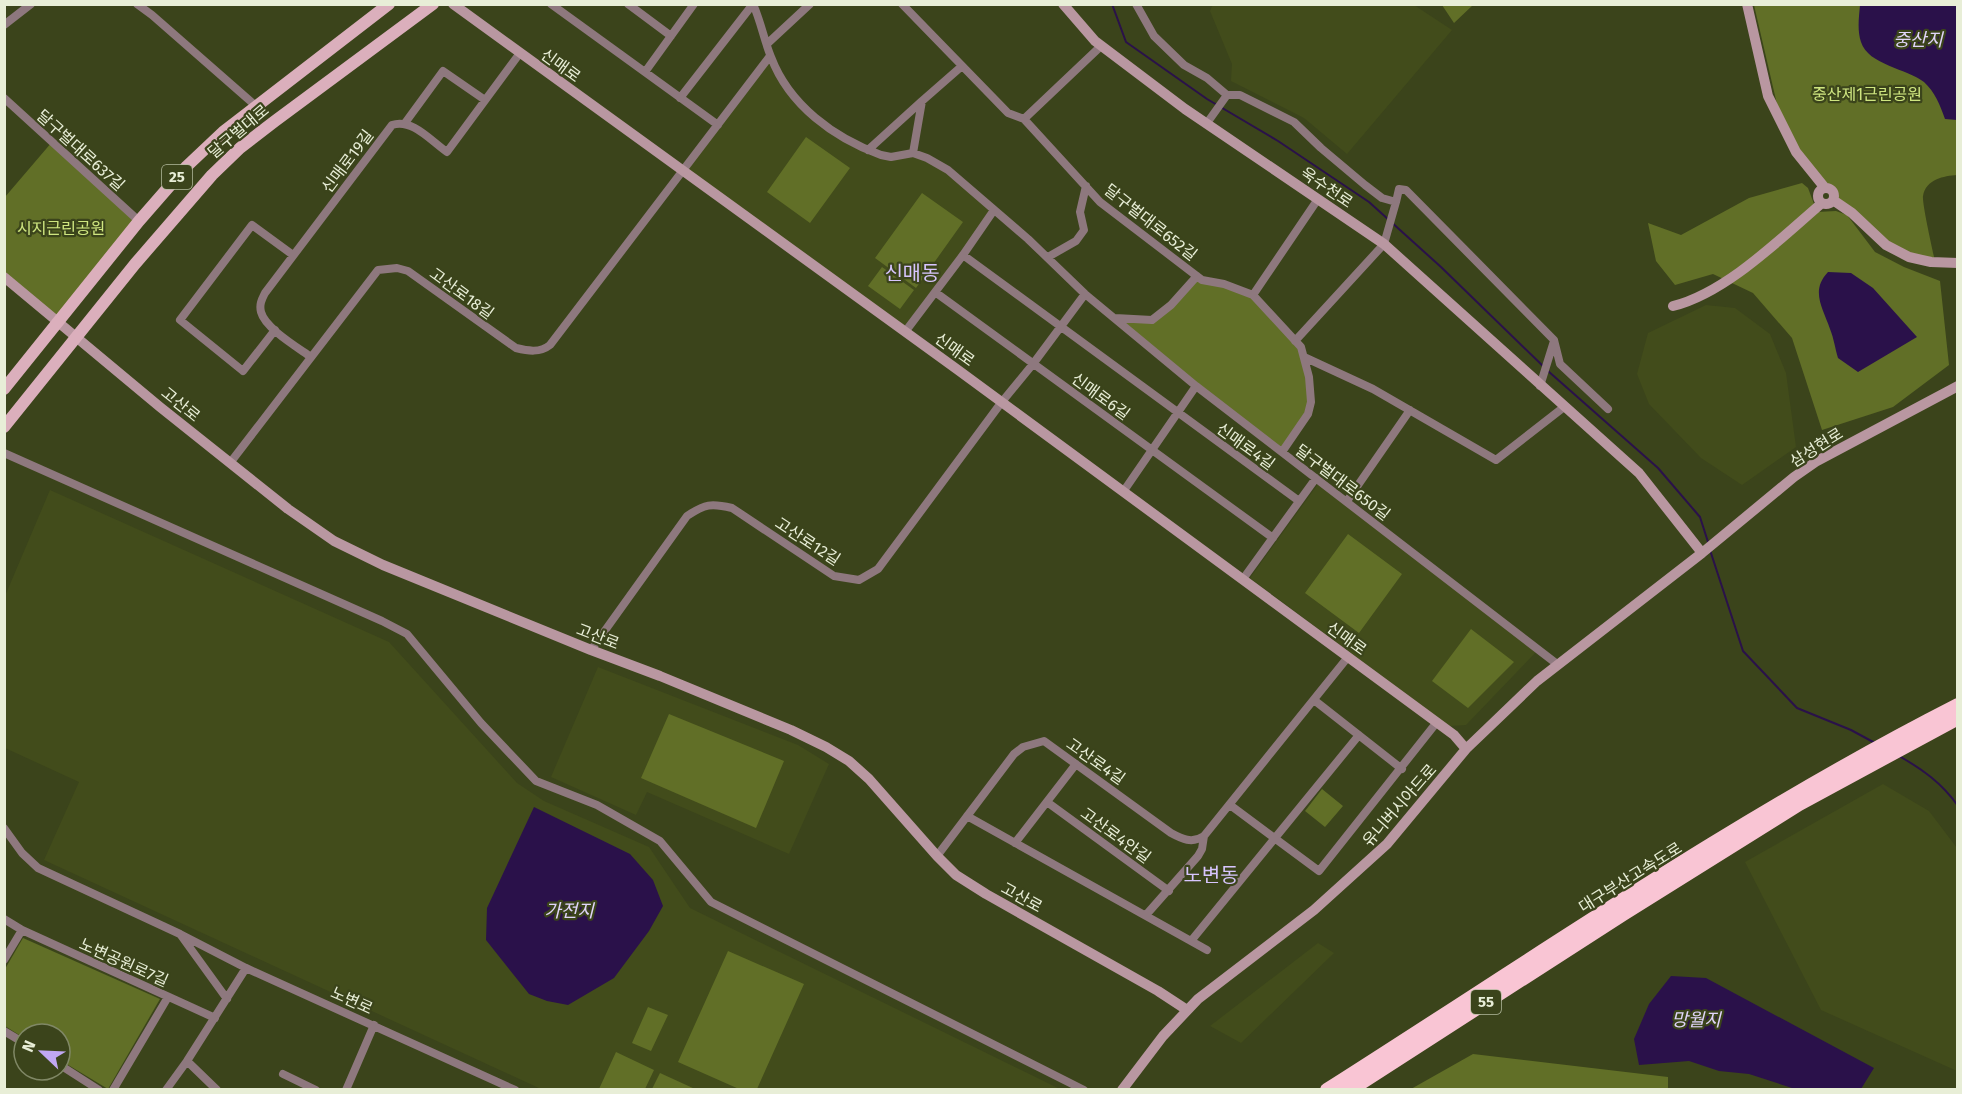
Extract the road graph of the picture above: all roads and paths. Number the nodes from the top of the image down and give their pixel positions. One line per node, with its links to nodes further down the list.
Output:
1 (32, 4): 17 (street)
2 (137, 4): 30 (street)
3 (389, 4): 30 (main road, 달구벌대로 / 25)
4 (433, 4): 60 (main road, 달구벌대로 / 25)
5 (453, 4): 21 (main road, 신매로)
6 (551, 4): 24 (street)
7 (628, 4): 18 (street)
8 (694, 4): 18 (street)
9 (753, 4): 19 (street, 달구벌대로650길); 27 (street)
10 (810, 4): 19 (street)
11 (902, 4): 16 (street, 달구벌대로652길)
12 (915, 4): 16 (street)
13 (1063, 4): 20 (main road, 욱수천로)
14 (1136, 4): 25 (street)
15 (1747, 4): 40 (main road)
16 (908, 11): 23 (street, 달구벌대로652길)
17 (4, 25)
18 (671, 36): 24 (street)
19 (768, 43): 22 (street, 달구벌대로650길)
20 (1101, 46): 31 (street); 33 (main road, 욱수천로)
21 (520, 53): 28 (street); 37 (main road, 신매로)
22 (770, 56): 34 (street); 35 (street, 달구벌대로650길)
23 (963, 66): 29 (street); 31 (street, 달구벌대로652길)
24 (645, 72): 27 (street)
25 (1227, 95): 33 (street); 41 (street)
26 (4, 98): 43 (street, 달구벌대로637길)
27 (680, 98): 34 (street)
28 (485, 100): 32 (street); 32 (street)
29 (922, 100): 35 (street); 36 (street)
30 (256, 106): 43 (main road, 달구벌대로 / 25)
31 (1024, 119): 38 (street, 달구벌대로652길)
32 (405, 123): 45 (street, 신매로19길)
33 (1207, 123): 39 (main road, 욱수천로)
34 (718, 125): 37 (street)
35 (868, 150): 36 (street, 달구벌대로650길)
36 (913, 153): 42 (street, 달구벌대로650길)
37 (681, 171): 59 (main road, 신매로); 63 (street, 고산로18길)
38 (1086, 186): 47 (street); 49 (street, 달구벌대로652길)
39 (1318, 199): 44 (main road, 욱수천로); 53 (street)
40 (1828, 201): 48 (main road); 54 (main road)
41 (1396, 202): 44 (street); 61 (street)
42 (994, 210): 46 (street); 47 (street, 달구벌대로650길)
43 (139, 221): 56 (main road, 달구벌대로 / 25)
44 (1384, 244): 62 (street); 67 (main road, 욱수천로)
45 (293, 255): 58 (street, 신매로19길); 58 (street)
46 (963, 255): 51 (street); 57 (street, 신매로6길)
47 (1048, 257): 52 (street, 달구벌대로650길)
48 (1958, 263)
49 (1197, 276): 53 (street, 달구벌대로652길); 55 (street)
50 (4, 277): 56 (main road, 고산로)
51 (935, 292): 59 (street); 65 (street, 신매로6길)
52 (1085, 294): 55 (street, 달구벌대로650길); 57 (street)
53 (1253, 295): 62 (street, 달구벌대로652길)
54 (1673, 306)
55 (1115, 318): 66 (street, 달구벌대로650길)
56 (58, 323): 60 (main road, 고산로); 69 (main road, 달구벌대로 / 25)
57 (1061, 326): 65 (street); 74 (street, 신매로6길)
58 (275, 330): 63 (street, 신매로19길)
59 (905, 332): 70 (main road, 신매로)
60 (77, 339): 75 (main road, 달구벌대로); 79 (main road, 고산로)
61 (1554, 340): 67 (street); 72 (street)
62 (1295, 341): 64 (street, 달구벌대로652길)
63 (311, 357): 79 (street, 고산로18길)
64 (1304, 357): 73 (street); 77 (street, 달구벌대로652길)
65 (1033, 364): 70 (street); 76 (street, 신매로6길)
66 (1196, 386): 74 (street); 77 (street, 달구벌대로650길)
67 (1540, 386): 71 (main road, 욱수천로)
68 (1958, 386): 85 (main road, 삼성현로)
69 (4, 389)
70 (1001, 403): 81 (main road, 신매로); 87 (street, 고산로12길)
71 (1564, 407): 73 (street); 85 (main road, 욱수천로)
72 (1608, 409)
73 (1410, 410): 83 (street)
74 (1178, 413): 76 (street); 82 (street, 신매로4길)
75 (4, 427)
76 (1153, 449): 81 (street); 84 (street)
77 (1282, 452): 80 (street, 달구벌대로650길)
78 (4, 453): 133 (street)
79 (230, 463): 87 (main road, 고산로)
80 (1316, 478): 82 (street); 83 (street, 달구벌대로650길)
81 (1123, 492): 86 (main road, 신매로)
82 (1299, 501): 84 (street)
83 (1347, 501): 89 (street, 달구벌대로650길)
84 (1273, 538): 86 (street)
85 (1702, 553): 89 (main road, 유니버시아드로)
86 (1243, 579): 88 (main road, 신매로)
87 (591, 650): 105 (main road, 고산로)
88 (1348, 657): 90 (street); 93 (main road, 신매로)
89 (1557, 664): 95 (main road, 유니버시아드로)
90 (1314, 700): 94 (street); 99 (street)
91 (1958, 705): 107 (highway, 대구부산고속도로 / 55)
92 (1958, 718): 107 (highway, 대구부산고속도로 / 55)
93 (1437, 722): 95 (main road, 신매로); 97 (street)
94 (1359, 735): 97 (street); 103 (street)
95 (1466, 749): 118 (main road, 유니버시아드로)
96 (1076, 764): 98 (street); 100 (street, 고산로4길); 102 (street, 고산로4길)
97 (1402, 769): 103 (street)
98 (1047, 802): 104 (street); 106 (street, 고산로4안길)
99 (1230, 805): 102 (street); 103 (street)
100 (967, 816): 104 (street); 105 (street, 고산로4길)
101 (4, 828): 111 (street, 노변로)
102 (1204, 836): 106 (street)
103 (1276, 839): 112 (street)
104 (1015, 843): 108 (street)
105 (937, 856): 118 (main road, 고산로)
106 (1169, 891): 108 (street)
107 (1643, 895): 124 (highway, 대구부산고속도로 / 55)
108 (1146, 915): 112 (street)
109 (4, 919): 110 (street, 노변공원로7길)
110 (22, 930): 114 (street); 116 (street, 노변공원로7길)
111 (180, 934): 115 (street, 노변로); 117 (street, 노변로)
112 (1191, 941): 113 (street)
113 (1207, 950)
114 (4, 960)
115 (246, 968): 117 (street); 120 (street, 노변로)
116 (168, 997): 119 (street, 노변공원로7길); 127 (street)
117 (227, 999): 119 (street)
118 (1187, 1010): 125 (main road, 유니버시아드로)
119 (215, 1018): 121 (street)
120 (374, 1025): 131 (street); 132 (street, 노변로)
121 (187, 1061): 128 (street); 129 (street)
122 (72, 1072): 126 (street)
123 (283, 1074): 130 (street)
124 (1346, 1084): 134 (highway, 대구부산고속도로 / 55)
125 (1124, 1088)
126 (99, 1089)
127 (113, 1089)
128 (166, 1089)
129 (217, 1089)
130 (316, 1089)
131 (346, 1089)
132 (515, 1089)
133 (1084, 1089)
134 (1327, 1089)

